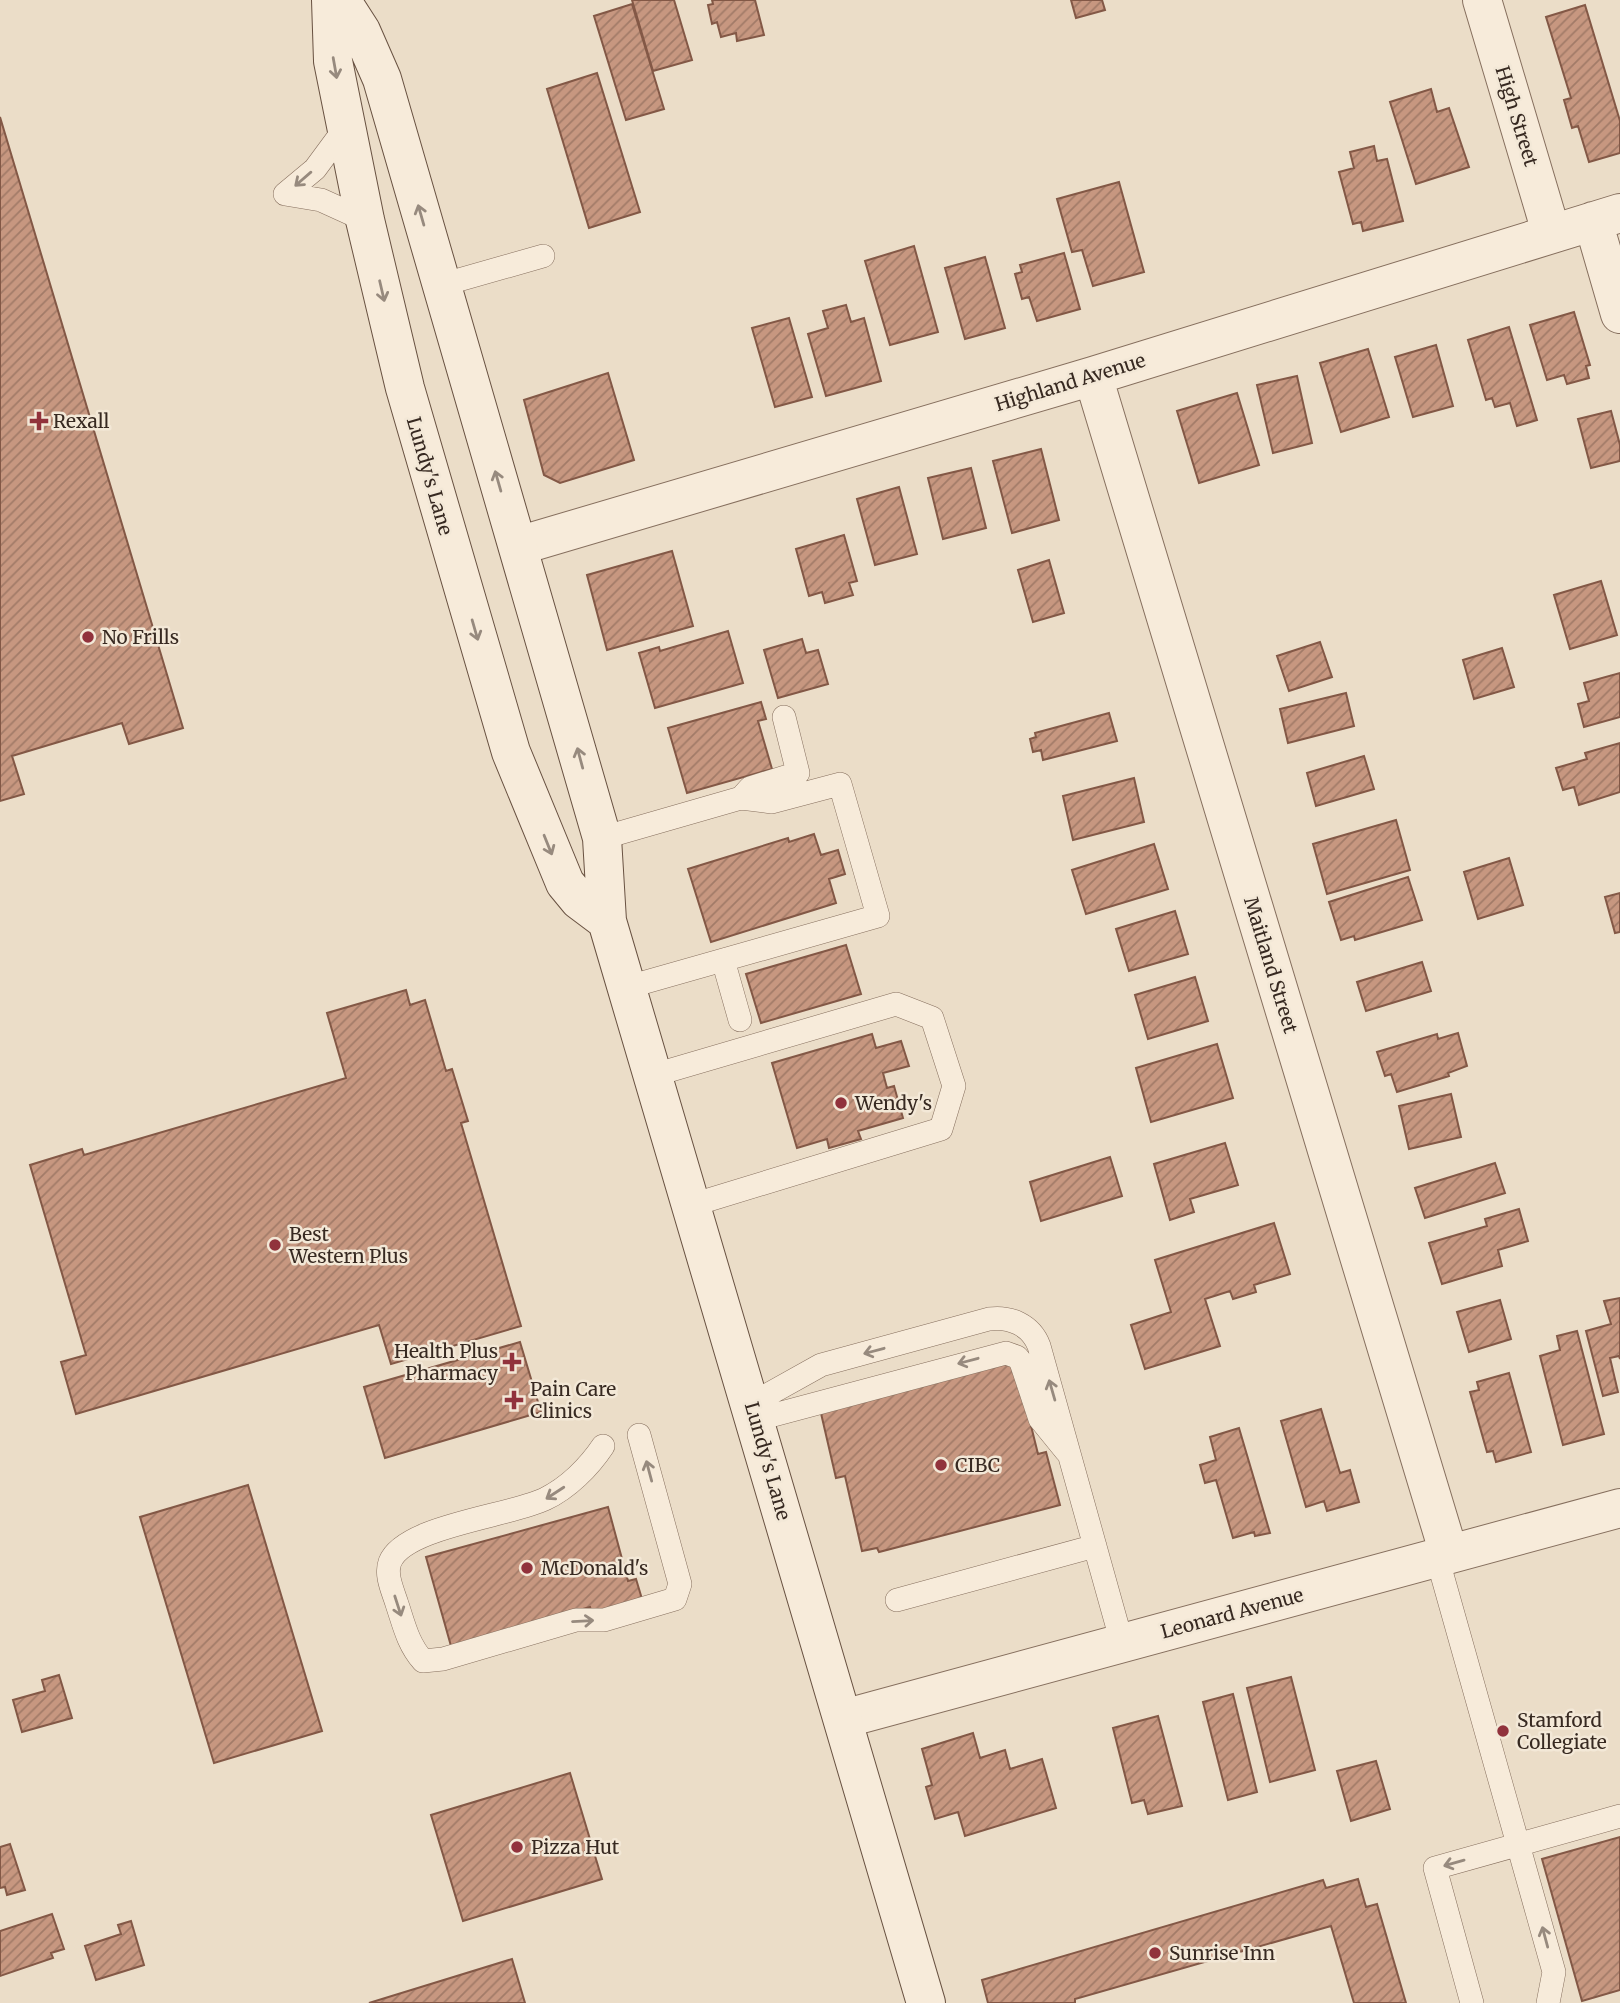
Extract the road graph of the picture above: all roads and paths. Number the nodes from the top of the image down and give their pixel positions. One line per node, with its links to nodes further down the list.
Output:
1 (331, 0): 4 (street, Lundy's Lane, one-way to 4)
2 (341, 0): 9 (street, Lundy's Lane, one-way to 2)
3 (1482, 0): 7 (street, High Street)
4 (346, 127): 6 (street, Lundy's Lane); 6 (lane, one-way to 6)
5 (1606, 217): 7 (street, Highland Avenue); 10 (street)
6 (365, 220): 16 (street, Lundy's Lane, one-way to 16)
7 (1551, 232): 11 (street, Highland Avenue)
8 (543, 256): 9 (lane)
9 (441, 285): 12 (street, Lundy's Lane, one-way to 9)
10 (1620, 314)
11 (1093, 376): 12 (street, Highland Avenue); 28 (street, Maitland Street)
12 (518, 546): 15 (street, Lundy's Lane, one-way to 12)
13 (784, 718): 14 (lane)
14 (741, 798): 15 (lane); 17 (lane)
15 (602, 838): 16 (street, Lundy's Lane)
16 (607, 921): 18 (street, Lundy's Lane)
17 (723, 960): 18 (lane); 19 (lane)
18 (628, 987): 20 (street, Lundy's Lane)
19 (740, 1020)
20 (654, 1075): 21 (street, Lundy's Lane); 21 (lane)
21 (692, 1205): 22 (street, Lundy's Lane)
22 (753, 1412): 25 (lane, one-way to 22); 25 (lane, one-way to 22); 31 (street, Lundy's Lane)
23 (639, 1436): 24 (lane, one-way to 23)
24 (603, 1446)
25 (1070, 1456): 27 (lane)
26 (1620, 1508): 28 (street, Leonard Avenue)
27 (1095, 1546): 29 (lane); 30 (lane)
28 (1443, 1556): 30 (street, Leonard Avenue); 33 (lane)
29 (897, 1600)
30 (1122, 1643): 31 (street, Leonard Avenue)
31 (843, 1719): 34 (street, Lundy's Lane)
32 (1620, 1816): 33 (lane)
33 (1520, 1844): 35 (lane, one-way to 35); 36 (lane, one-way to 33)
34 (926, 2003)
35 (1472, 2003)
36 (1548, 2003)

